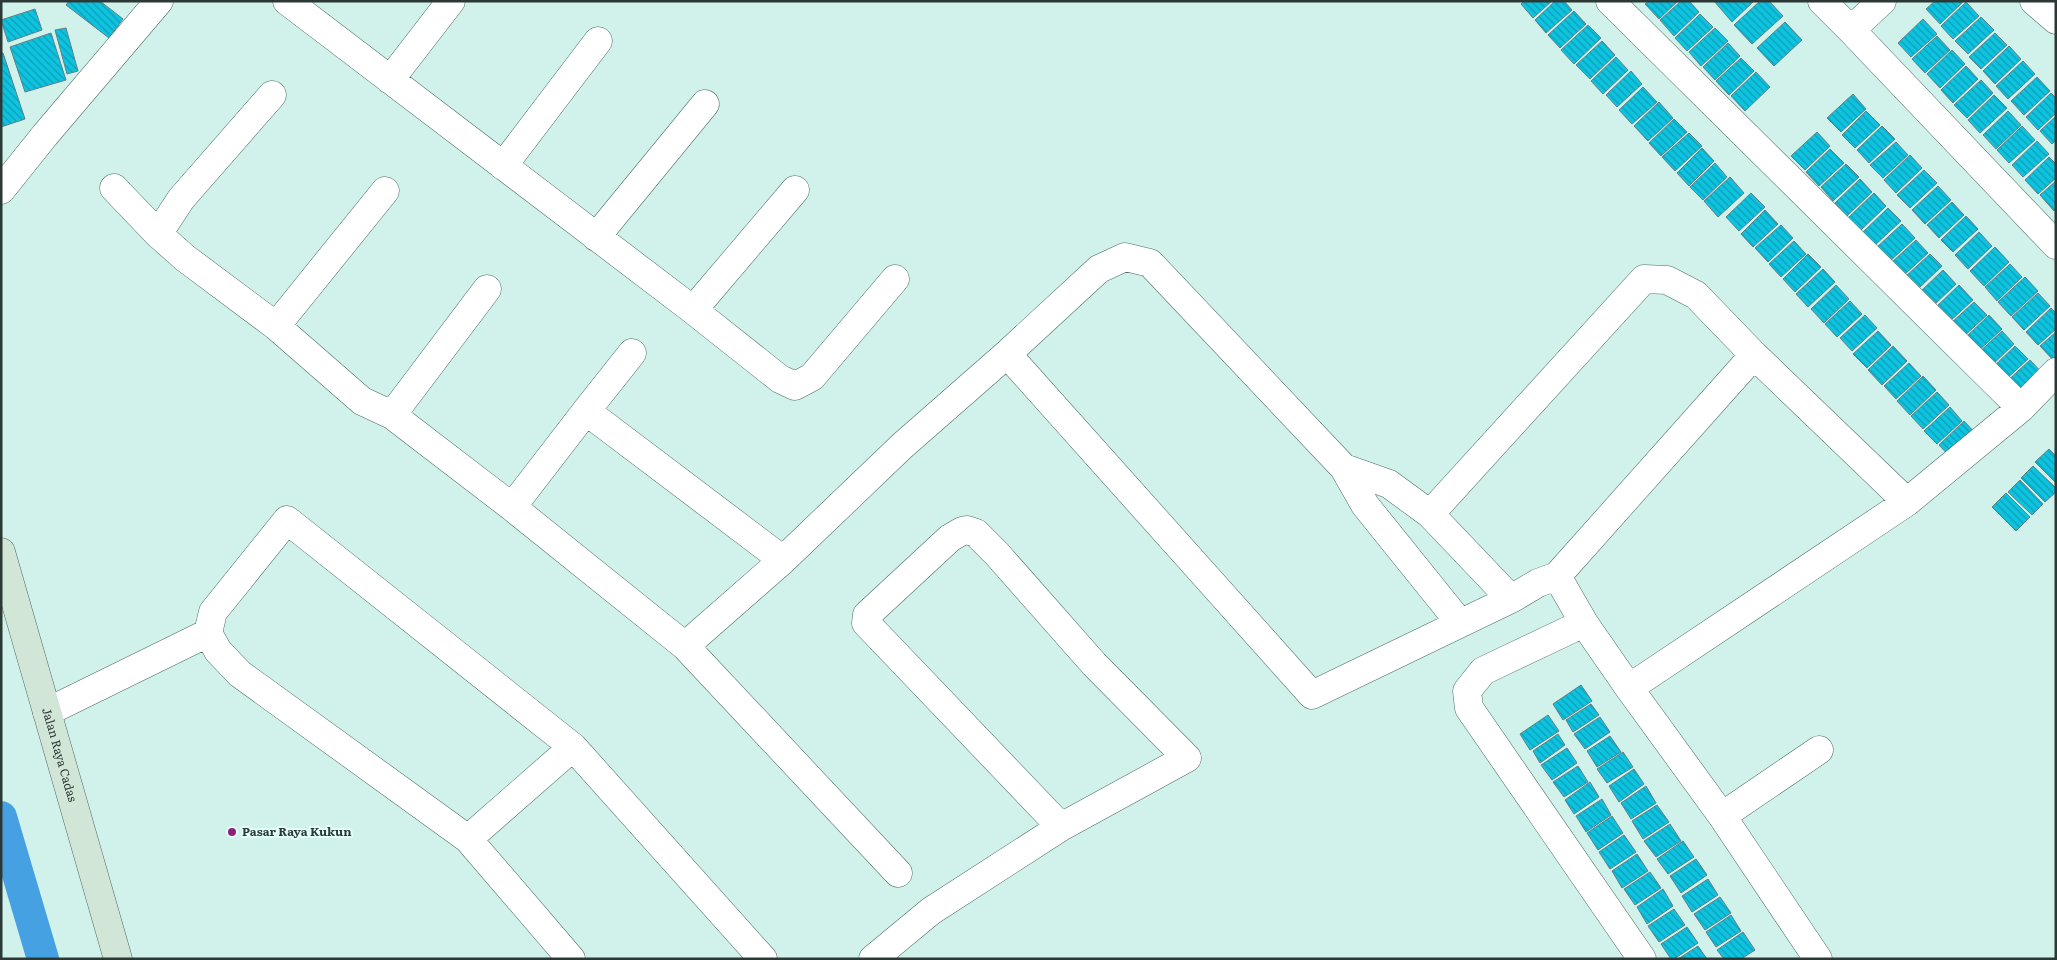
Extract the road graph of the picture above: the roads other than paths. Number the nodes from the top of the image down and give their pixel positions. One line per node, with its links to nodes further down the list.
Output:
1 (159, 1): 16 (street)
2 (451, 1): 11 (street)
3 (1610, 1): 30 (street)
4 (1822, 1): 9 (street)
5 (1882, 1): 9 (street)
6 (2034, 1): 8 (street)
7 (293, 3): 11 (street)
8 (2056, 20)
9 (1851, 30): 21 (street)
10 (598, 41): 14 (street)
11 (390, 80): 14 (street)
12 (272, 94): 19 (street)
13 (705, 104): 20 (street)
14 (504, 166): 20 (street)
15 (114, 188): 19 (street)
16 (1, 190)
17 (795, 190): 24 (street)
18 (385, 191): 25 (street)
19 (158, 234): 25 (street)
20 (596, 237): 24 (street)
21 (2056, 244)
22 (895, 279): 24 (street)
23 (487, 289): 32 (street)
24 (693, 310)
25 (276, 326): 32 (street)
26 (632, 353): 31 (street)
27 (1007, 354): 33 (street); 38 (street); 41 (street)
28 (1754, 355): 34 (street); 36 (street); 39 (street)
29 (2056, 372): 30 (street)
30 (2021, 408): 34 (street)
31 (586, 411): 35 (street); 38 (street)
32 (392, 415): 35 (street)
33 (1344, 468): 36 (street); 41 (street)
34 (1907, 502): 45 (street)
35 (512, 506): 44 (street)
36 (1430, 514): 40 (street)
37 (1, 552): 46 (street, Jalan Raya Cadas)
38 (783, 560): 44 (street)
39 (1557, 576): 40 (street); 42 (street)
40 (1511, 599): 41 (street)
41 (1460, 623)
42 (1584, 623): 45 (street); 57 (street)
43 (208, 633): 46 (street); 47 (street); 51 (street)
44 (685, 646): 52 (street)
45 (1629, 688): 49 (street)
46 (47, 712): 53 (street, Jalan Raya Cadas)
47 (573, 746): 51 (street); 55 (street)
48 (1819, 750): 49 (street)
49 (1722, 816): 58 (street)
50 (1061, 827): 50 (street); 56 (street)
51 (468, 840): 54 (street)
52 (898, 873)
53 (118, 959)
54 (571, 959)
55 (763, 959)
56 (874, 959)
57 (1642, 959)
58 (1818, 959)

